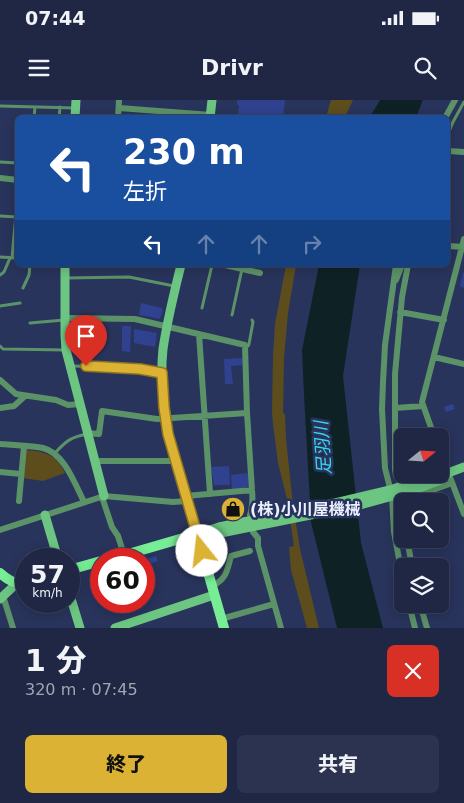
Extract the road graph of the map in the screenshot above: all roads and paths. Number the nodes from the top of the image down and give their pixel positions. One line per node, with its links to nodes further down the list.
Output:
1 (119, 100): 9 (street)
2 (212, 100): 14 (street)
3 (455, 100): 15 (street)
4 (464, 102): 16 (lane)
5 (76, 104): 8 (lane)
6 (0, 106): 7 (lane)
7 (35, 107): 8 (lane); 10 (lane)
8 (60, 107): 11 (lane)
9 (119, 108): 12 (street); 13 (street)
10 (34, 115)
11 (60, 115)
12 (118, 115)
13 (200, 115)
14 (211, 115)
15 (447, 115)
16 (450, 129)
17 (450, 151): 18 (street)
18 (464, 152)
19 (0, 162): 20 (lane)
20 (15, 163)
21 (1, 179): 22 (street)
22 (15, 180)
23 (0, 216): 24 (lane)
24 (15, 217)
25 (15, 231): 30 (lane)
26 (464, 239): 28 (street)
27 (450, 246): 28 (street)
28 (463, 247): 53 (street)
29 (0, 257): 30 (lane)
30 (11, 258): 31 (lane); 41 (lane)
31 (15, 258)
32 (30, 267): 45 (lane)
33 (65, 267): 42 (street)
34 (181, 267): 44 (street)
35 (212, 267): 48 (lane)
36 (396, 267): 43 (street)
37 (401, 267): 43 (street)
38 (408, 267): 49 (street)
39 (243, 268): 40 (street); 50 (lane)
40 (260, 273)
41 (0, 275)
42 (65, 278): 44 (lane); 51 (street)
43 (392, 285): 89 (street)
44 (176, 286): 55 (street)
45 (23, 288)
46 (20, 303): 47 (lane)
47 (0, 306)
48 (202, 308)
49 (400, 312): 53 (street); 69 (street)
50 (232, 315)
51 (65, 319): 54 (lane); 55 (street); 59 (street)
52 (252, 320): 57 (lane)
53 (444, 320): 60 (street)
54 (30, 323)
55 (167, 326): 56 (street); 63 (street)
56 (199, 334): 57 (street); 71 (street)
57 (244, 345): 70 (street)
58 (0, 346): 59 (lane)
59 (66, 350): 62 (street)
60 (434, 357): 61 (street); 67 (street)
61 (464, 364)
62 (70, 366): 63 (lane); 66 (street)
63 (162, 373): 72 (street)
64 (0, 380): 65 (street)
65 (25, 396): 66 (street); 68 (street)
66 (80, 404): 75 (street)
67 (423, 406): 69 (street); 74 (street)
68 (0, 408)
69 (394, 408): 73 (street)
70 (247, 413): 71 (street); 88 (street)
71 (205, 416): 72 (street); 91 (street)
72 (165, 419): 75 (street); 80 (street)
73 (395, 428)
74 (431, 428)
75 (88, 433): 78 (lane); 79 (street)
76 (0, 444): 77 (street)
77 (24, 446): 78 (street); 84 (street)
78 (55, 454): 95 (street)
79 (95, 461): 80 (street); 92 (street)
80 (175, 461): 93 (street)
81 (464, 467): 83 (street)
82 (0, 472): 84 (street)
83 (449, 473)
84 (22, 474): 94 (street)
85 (449, 476): 87 (street)
86 (415, 483): 89 (street)
87 (452, 483): 90 (street); 96 (street)
88 (252, 490): 91 (street); 98 (street)
89 (390, 493): 101 (street); 106 (street)
90 (425, 493)
91 (210, 494): 93 (street)
92 (103, 496): 93 (street); 95 (street); 103 (street)
93 (187, 498): 101 (street)
94 (19, 500)
95 (84, 502): 97 (street)
96 (464, 514)
97 (45, 515): 99 (street); 102 (street)
98 (250, 516)
99 (0, 530)
100 (253, 532): 112 (street)
101 (197, 534): 104 (main road); 110 (main road)
102 (55, 548)
103 (122, 548)
104 (148, 548)
105 (250, 551): 110 (street)
106 (399, 558)
107 (0, 573): 108 (main road)
108 (15, 582)
109 (15, 587): 111 (street)
110 (213, 591): 116 (main road); 119 (street)
111 (2, 597): 117 (street)
112 (274, 604): 116 (street); 120 (street)
113 (75, 613): 118 (street)
114 (411, 613): 121 (street)
115 (423, 613): 122 (street)
116 (223, 624)
117 (13, 628)
118 (80, 628)
119 (115, 628)
120 (281, 628)
121 (415, 628)
122 (427, 628)

